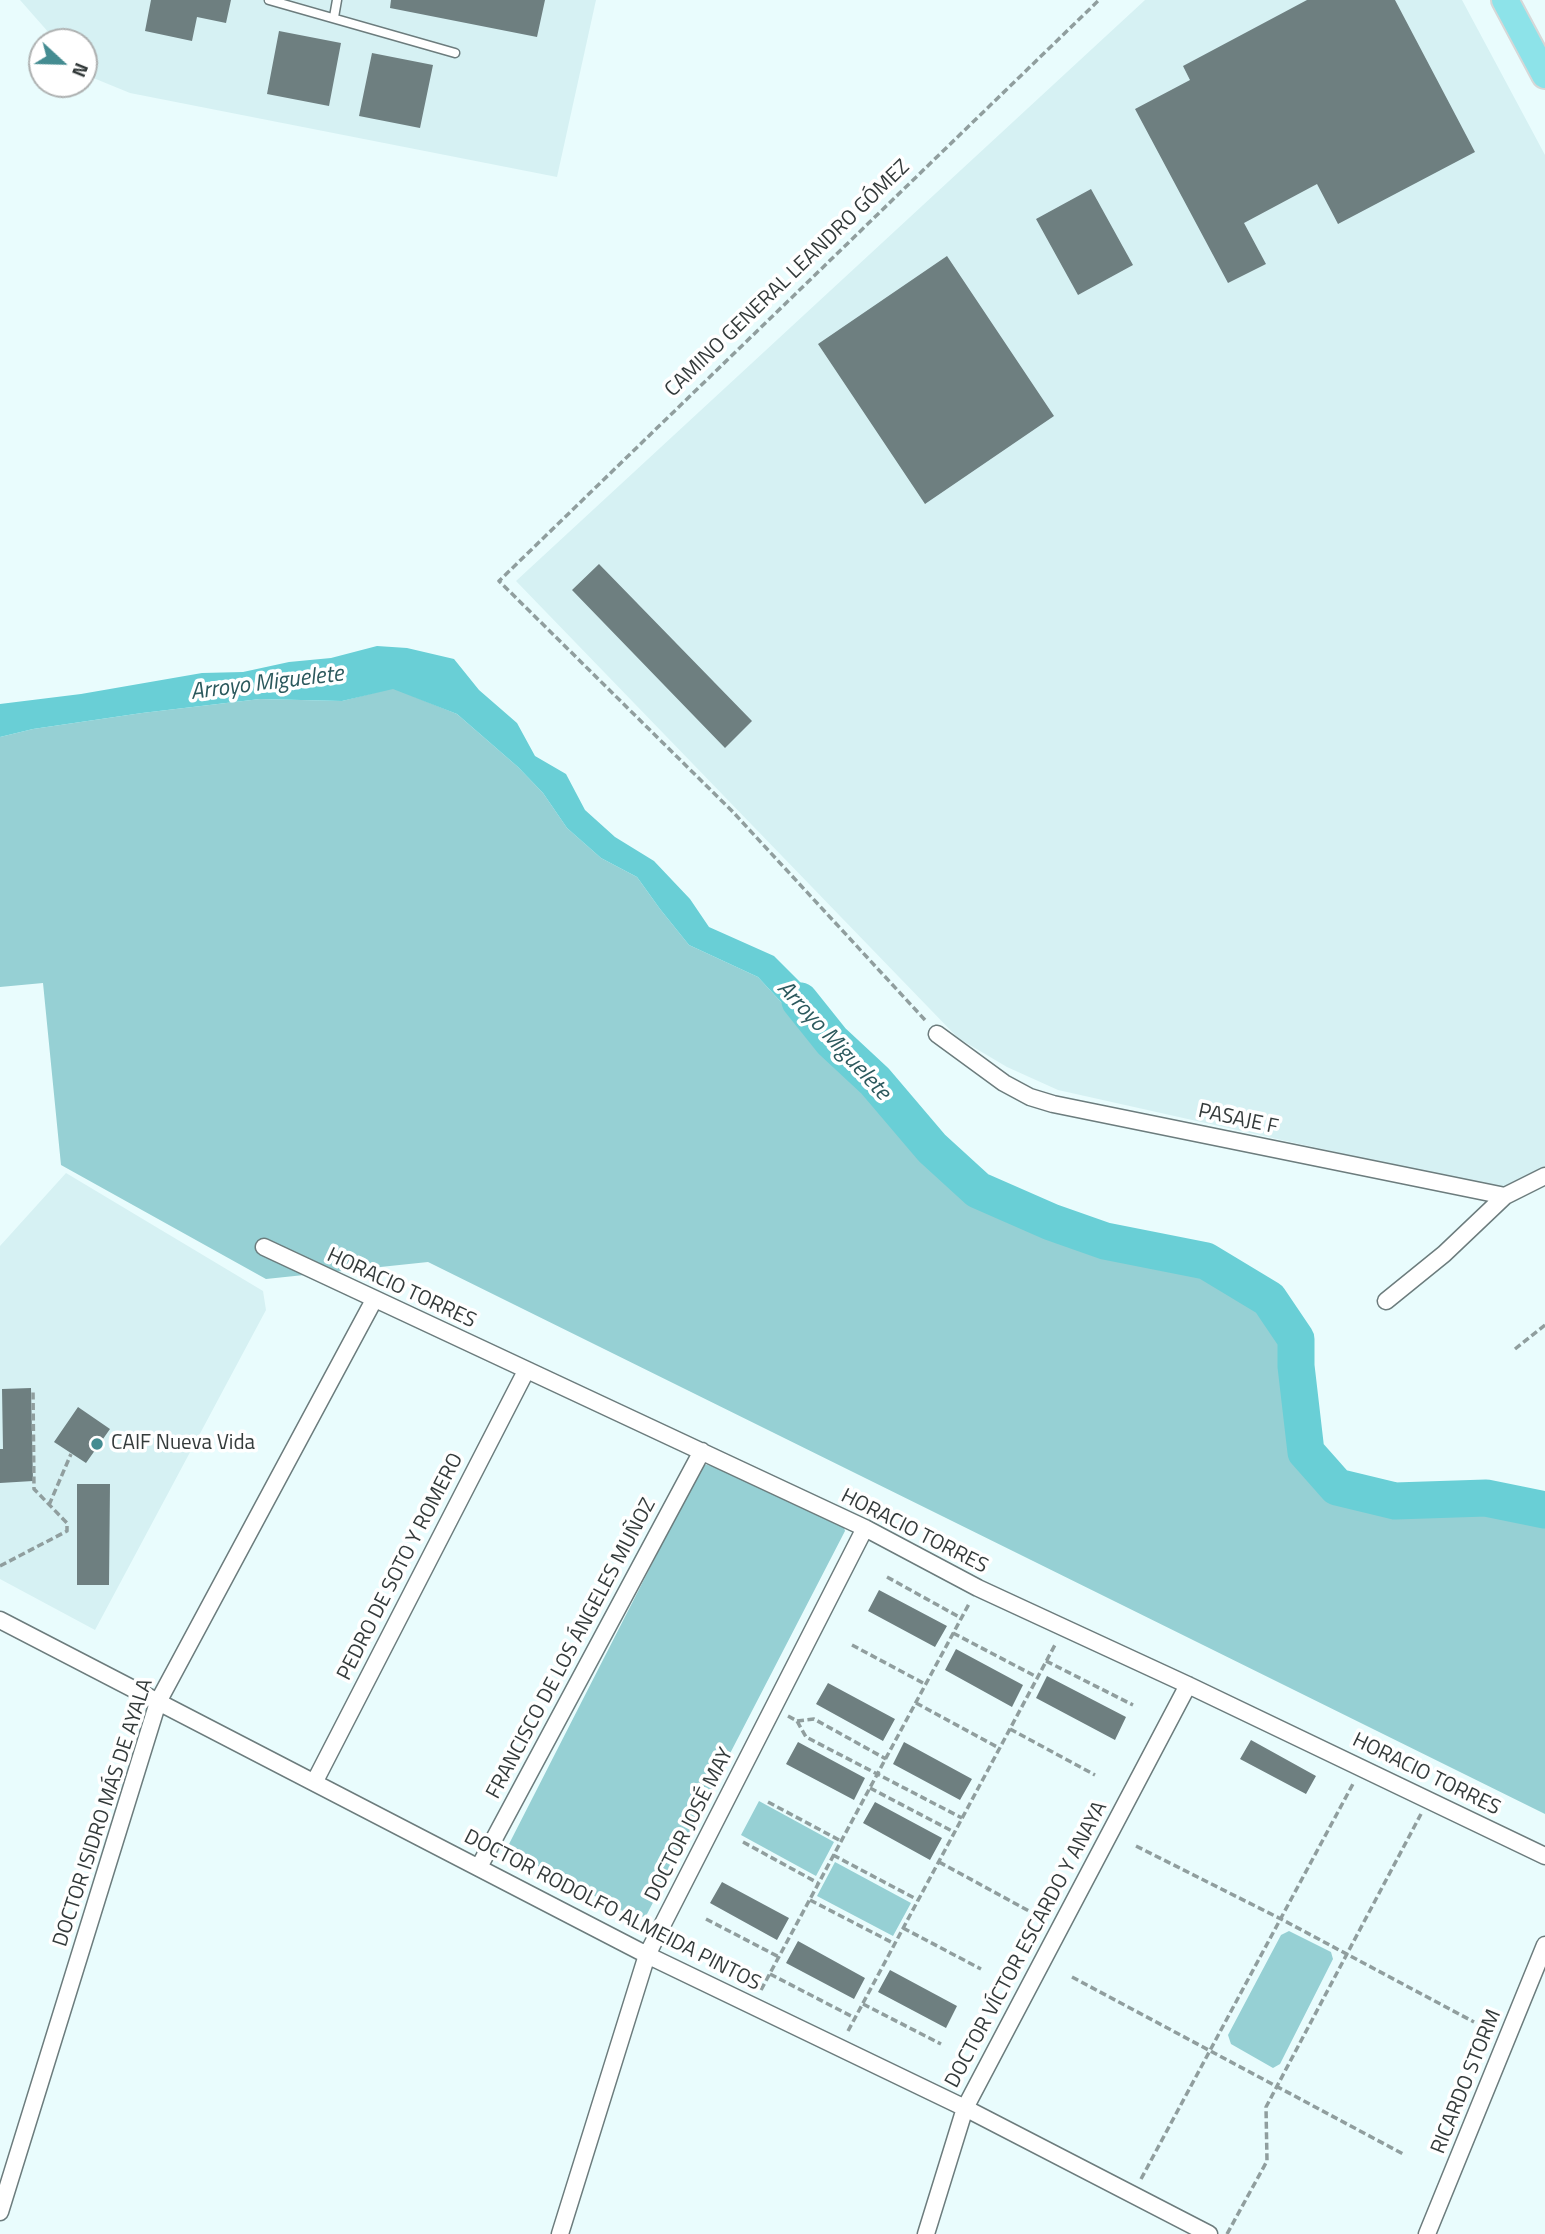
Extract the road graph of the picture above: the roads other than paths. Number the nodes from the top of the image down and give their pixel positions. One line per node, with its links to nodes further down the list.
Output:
1 (269, 0): 4 (lane)
2 (337, 0): 4 (lane)
3 (1505, 0): 6 (main road)
4 (334, 17): 5 (lane)
5 (454, 53)
6 (1545, 75)
7 (937, 1034): 9 (street, PASAJE F)
8 (1545, 1176): 9 (street)
9 (1505, 1196): 12 (street)
10 (264, 1247): 11 (street, HORACIO TORRES)
11 (374, 1300): 13 (street, HORACIO TORRES); 18 (street, DOCTOR ISIDRO MÁS DE AYALA)
12 (1386, 1301)
13 (526, 1371): 14 (street, HORACIO TORRES); 19 (street, PEDRO DE SOTO Y ROMERO)
14 (702, 1451): 15 (street, HORACIO TORRES); 21 (street, FRANCISCO DE LOS ÁNGELES MUÑOZ)
15 (865, 1528): 17 (street, HORACIO TORRES); 23 (street, DOCTOR JOSÉ MAY)
16 (0, 1619): 18 (street, DOCTOR RODOLFO ALMEIDA PINTOS)
17 (1188, 1685): 20 (street, HORACIO TORRES); 24 (street, DOCTOR VÍCTOR ESCARDO Y ANAYA)
18 (158, 1702): 19 (street, DOCTOR RODOLFO ALMEIDA PINTOS); 25 (street, DOCTOR ISIDRO MÁS DE AYALA)
19 (315, 1781): 21 (street, DOCTOR RODOLFO ALMEIDA PINTOS)
20 (1545, 1856)
21 (479, 1867): 23 (street, DOCTOR RODOLFO ALMEIDA PINTOS)
22 (1545, 1945): 29 (street, RICARDO STORM)
23 (647, 1955): 24 (street, DOCTOR RODOLFO ALMEIDA PINTOS); 26 (street, DOCTOR JOSÉ MAY)
24 (965, 2109): 27 (street, DOCTOR VÍCTOR ESCARDO Y ANAYA); 28 (street, DOCTOR RODOLFO ALMEIDA PINTOS)
25 (0, 2211)
26 (560, 2234)
27 (926, 2234)
28 (1209, 2234)
29 (1427, 2234)

